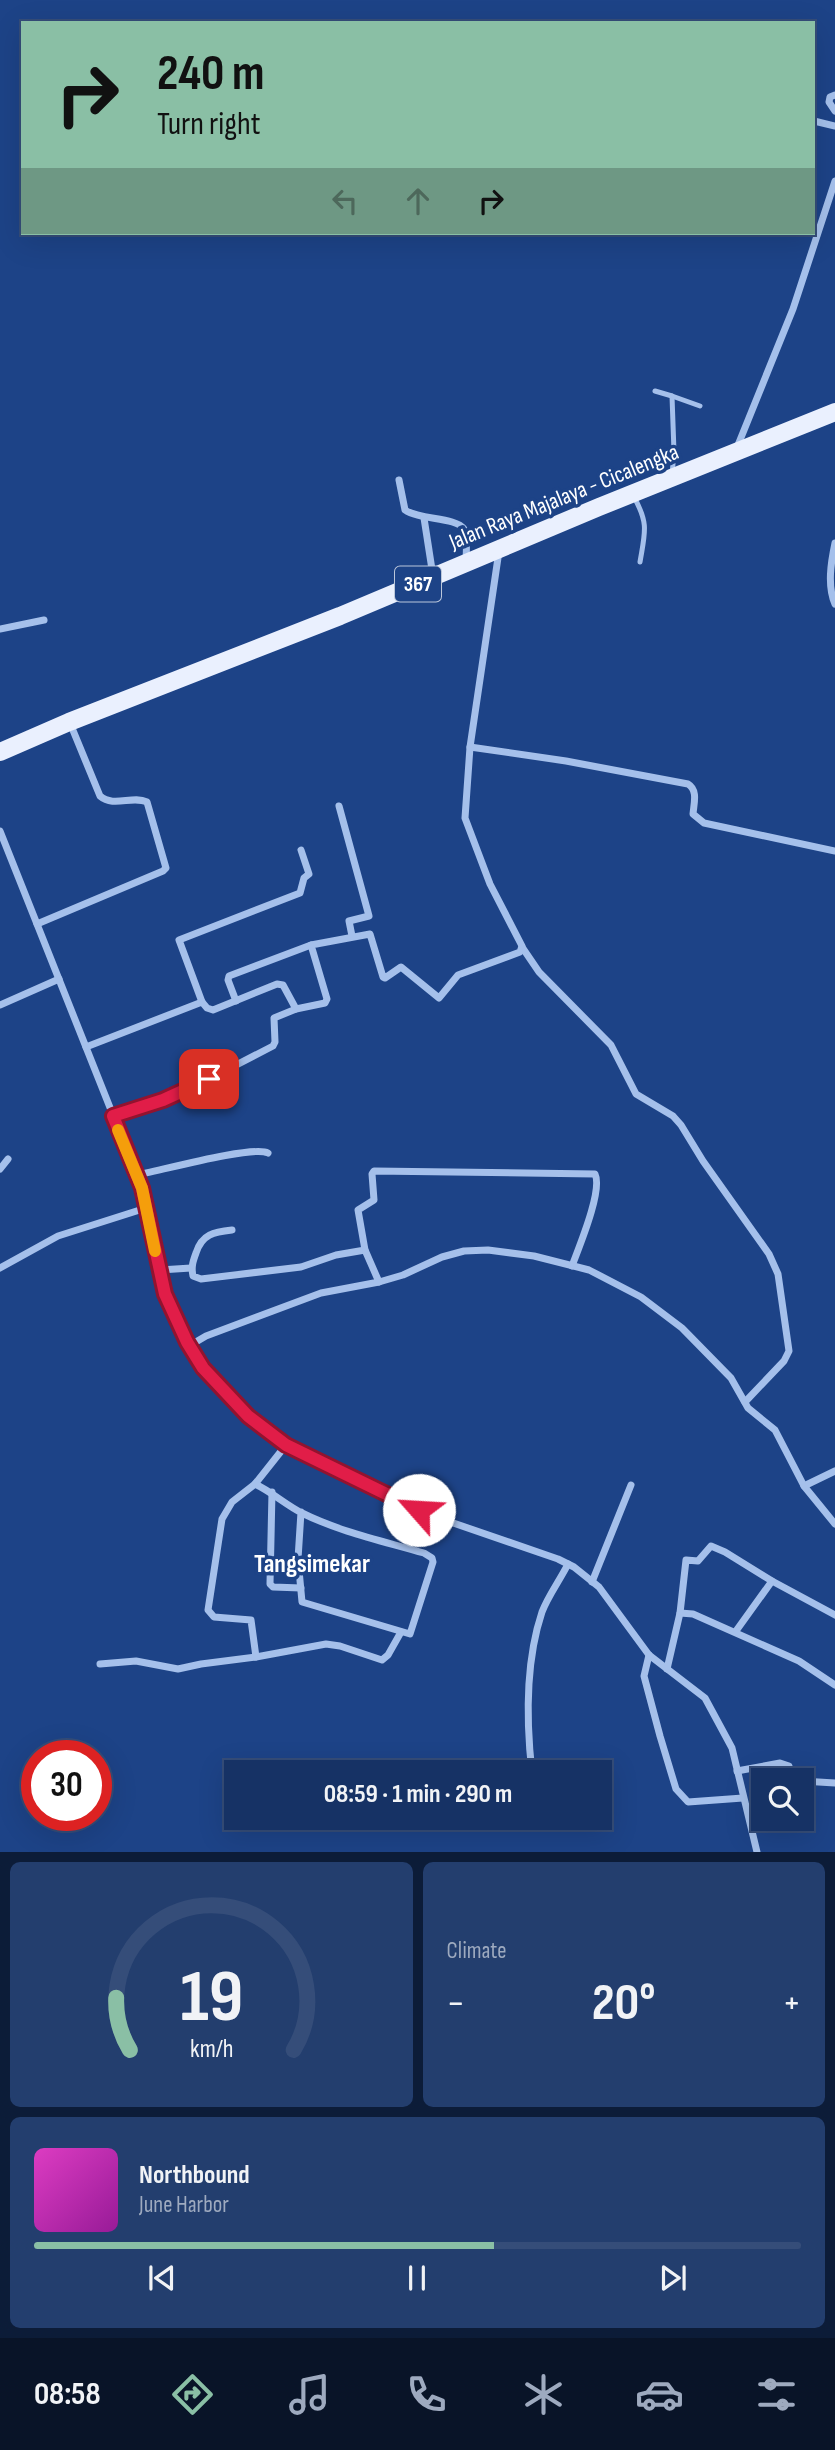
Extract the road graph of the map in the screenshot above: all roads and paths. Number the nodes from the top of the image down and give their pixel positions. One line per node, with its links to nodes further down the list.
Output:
1 (835, 95): 2 (street)
2 (835, 111)
3 (815, 121): 4 (street)
4 (835, 126)
5 (835, 181): 10 (street)
6 (655, 391): 7 (lane)
7 (672, 396): 8 (lane); 11 (lane)
8 (700, 406)
9 (835, 412): 10 (main road, Jalan Raya Majalaya - Cicalengka / 367)
10 (734, 454): 11 (main road, Jalan Raya Majalaya - Cicalengka / 367)
11 (672, 478): 13 (main road, Jalan Raya Majalaya - Cicalengka / 367)
12 (399, 480): 14 (street)
13 (632, 494): 16 (main road, Jalan Raya Majalaya - Cicalengka / 367); 17 (lane)
14 (424, 518): 18 (street); 19 (street)
15 (835, 543): 20 (street)
16 (499, 550): 18 (main road, Jalan Raya Majalaya - Cicalengka / 367); 24 (street)
17 (640, 562)
18 (466, 563): 19 (main road, Jalan Raya Majalaya - Cicalengka / 367)
19 (433, 577): 23 (main road, Jalan Raya Majalaya - Cicalengka / 367)
20 (835, 604)
21 (44, 620): 22 (street)
22 (0, 629)
23 (69, 722): 25 (main road, Jalan Raya Majalaya - Cicalengka / 367); 30 (street)
24 (470, 747): 29 (street); 33 (street)
25 (0, 752)
26 (339, 806): 31 (street)
27 (0, 831): 30 (street)
28 (301, 850): 36 (street)
29 (835, 851)
30 (37, 924): 34 (street)
31 (352, 936): 32 (street); 33 (street)
32 (311, 944): 35 (street); 38 (street)
33 (522, 947): 54 (street)
34 (59, 979): 37 (street); 39 (street)
35 (236, 1001): 36 (street); 38 (street)
36 (202, 1002): 39 (street)
37 (0, 1006)
38 (296, 1009): 40 (street)
39 (86, 1047): 40 (street)
40 (113, 1116): 44 (street)
41 (268, 1153): 44 (street)
42 (9, 1158): 43 (street)
43 (0, 1169)
44 (137, 1175): 45 (street)
45 (146, 1208): 49 (street); 51 (street)
46 (232, 1230): 50 (street)
47 (365, 1250): 48 (street); 50 (street); 52 (street)
48 (572, 1266): 52 (street); 54 (street)
49 (0, 1268)
50 (191, 1268): 51 (street)
51 (160, 1270): 53 (street)
52 (379, 1282): 53 (street)
53 (189, 1346): 55 (street)
54 (745, 1402): 59 (street)
55 (286, 1445): 57 (street); 63 (street)
56 (835, 1471): 59 (street)
57 (255, 1484): 60 (street); 72 (street)
58 (631, 1485): 65 (street)
59 (804, 1486): 62 (street)
60 (272, 1492): 61 (street); 66 (street)
61 (301, 1512): 66 (street); 70 (street)
62 (835, 1524)
63 (568, 1564): 65 (street); 76 (street)
64 (772, 1581): 67 (street); 68 (street); 69 (street)
65 (592, 1582): 71 (street)
66 (300, 1588): 70 (street)
67 (680, 1613): 69 (street); 74 (street)
68 (835, 1615)
69 (736, 1631): 75 (street)
70 (401, 1632): 72 (street)
71 (649, 1655): 74 (street); 83 (street)
72 (256, 1657): 73 (street)
73 (100, 1664)
74 (667, 1670): 80 (street)
75 (835, 1685)
76 (530, 1760)
77 (751, 1768): 80 (street)
78 (753, 1768): 79 (street)
79 (789, 1768)
80 (737, 1771): 83 (street)
81 (814, 1781): 82 (street)
82 (835, 1783)
83 (743, 1798): 84 (street)
84 (757, 1852)

